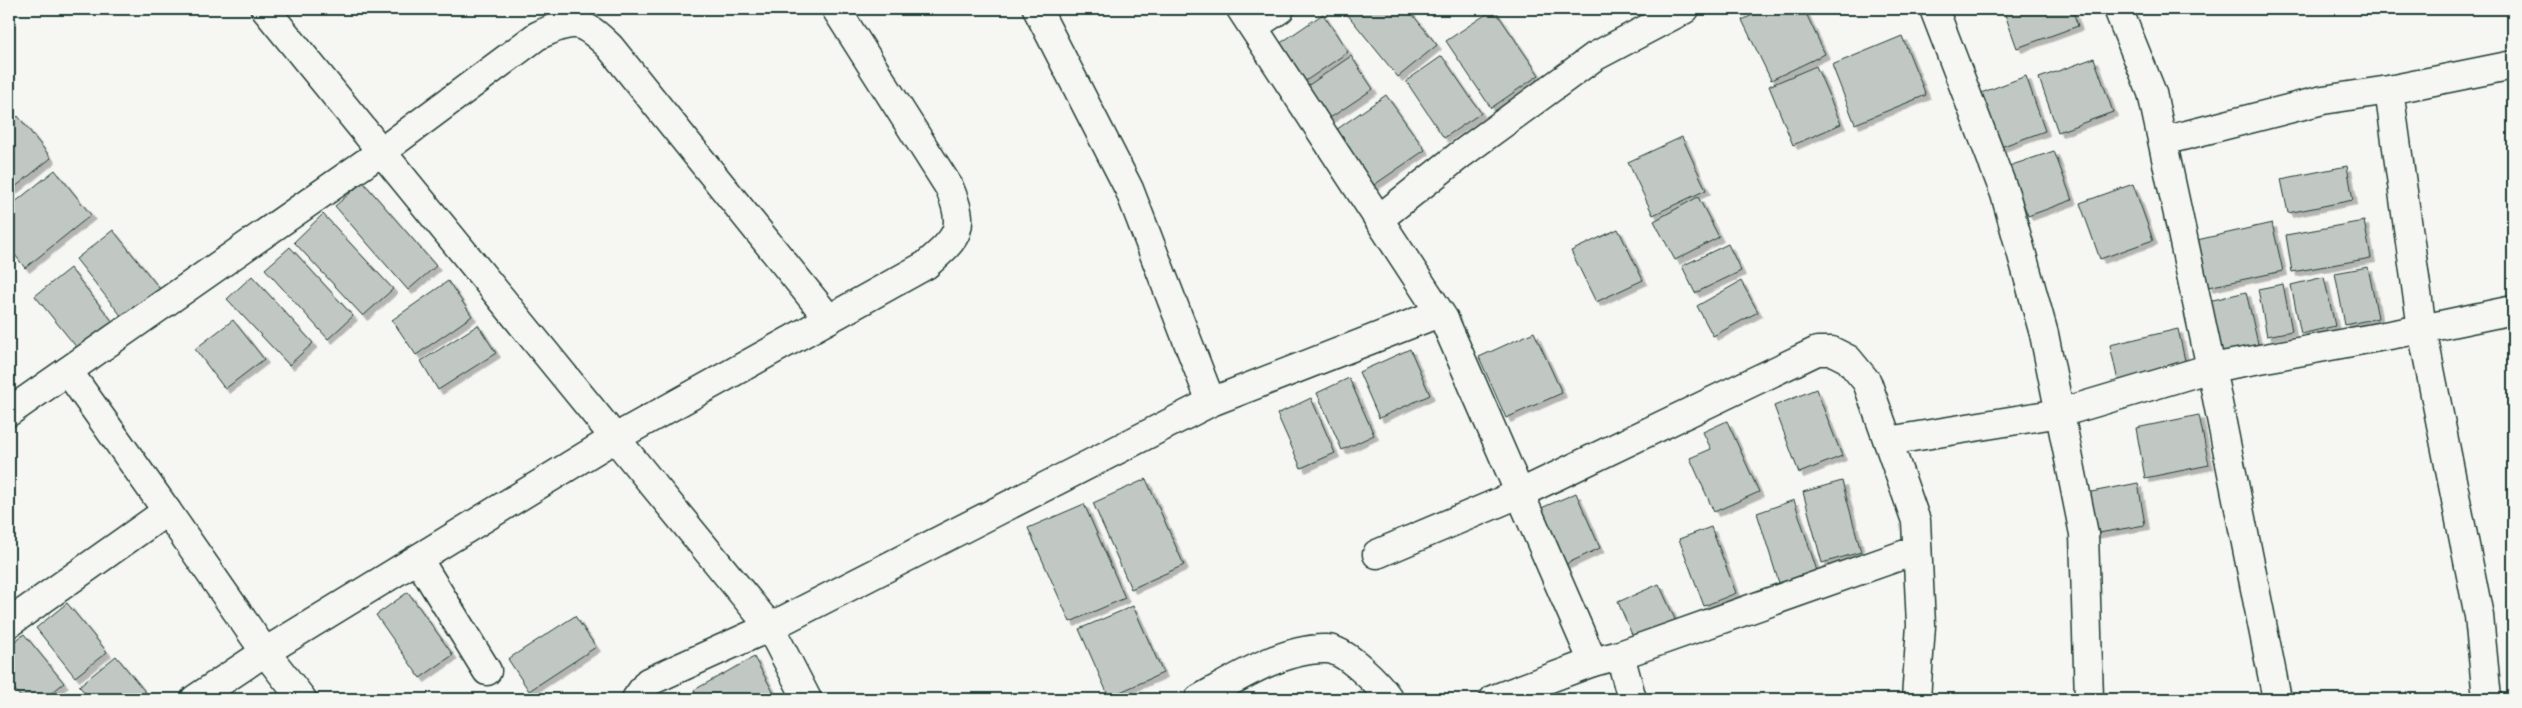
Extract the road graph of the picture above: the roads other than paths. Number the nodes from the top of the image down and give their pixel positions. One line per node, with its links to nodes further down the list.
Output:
1 (265, 9): 12 (street)
2 (836, 9): 16 (street)
3 (1037, 9): 20 (street)
4 (1280, 9): 8 (street)
5 (1685, 9): 13 (street)
6 (1934, 9): 22 (street)
7 (2118, 9): 11 (street)
8 (1247, 18): 13 (street)
9 (2513, 65): 10 (street)
10 (2389, 90): 11 (street); 17 (street)
11 (2162, 141): 18 (street)
12 (381, 152): 16 (street); 19 (street); 23 (street)
13 (1378, 219): 15 (street)
14 (2513, 310): 17 (street)
15 (1439, 313): 20 (street); 25 (street)
16 (830, 319): 23 (street)
17 (2422, 329): 18 (street); 47 (street)
18 (2211, 368): 22 (street); 46 (street)
19 (68, 370): 21 (street); 26 (street)
20 (1211, 402): 31 (street)
21 (9, 412)
22 (2060, 413): 24 (street); 45 (street)
23 (615, 438): 29 (street); 31 (street)
24 (1888, 441): 25 (street); 27 (street)
25 (1521, 493): 28 (street); 34 (street)
26 (167, 511): 30 (street); 32 (street)
27 (1917, 550): 33 (street); 44 (street)
28 (1377, 554)
29 (418, 559): 32 (street); 35 (street)
30 (9, 623)
31 (770, 627): 38 (street); 39 (street)
32 (264, 652): 36 (street); 37 (street)
33 (1620, 655): 34 (street); 43 (street)
34 (1593, 662): 42 (street)
35 (488, 671)
36 (195, 699)
37 (302, 699)
38 (636, 699)
39 (807, 699)
40 (1199, 699): 41 (street)
41 (1389, 699)
42 (1494, 699)
43 (1632, 699)
44 (1916, 699)
45 (2089, 699)
46 (2277, 699)
47 (2487, 699)

